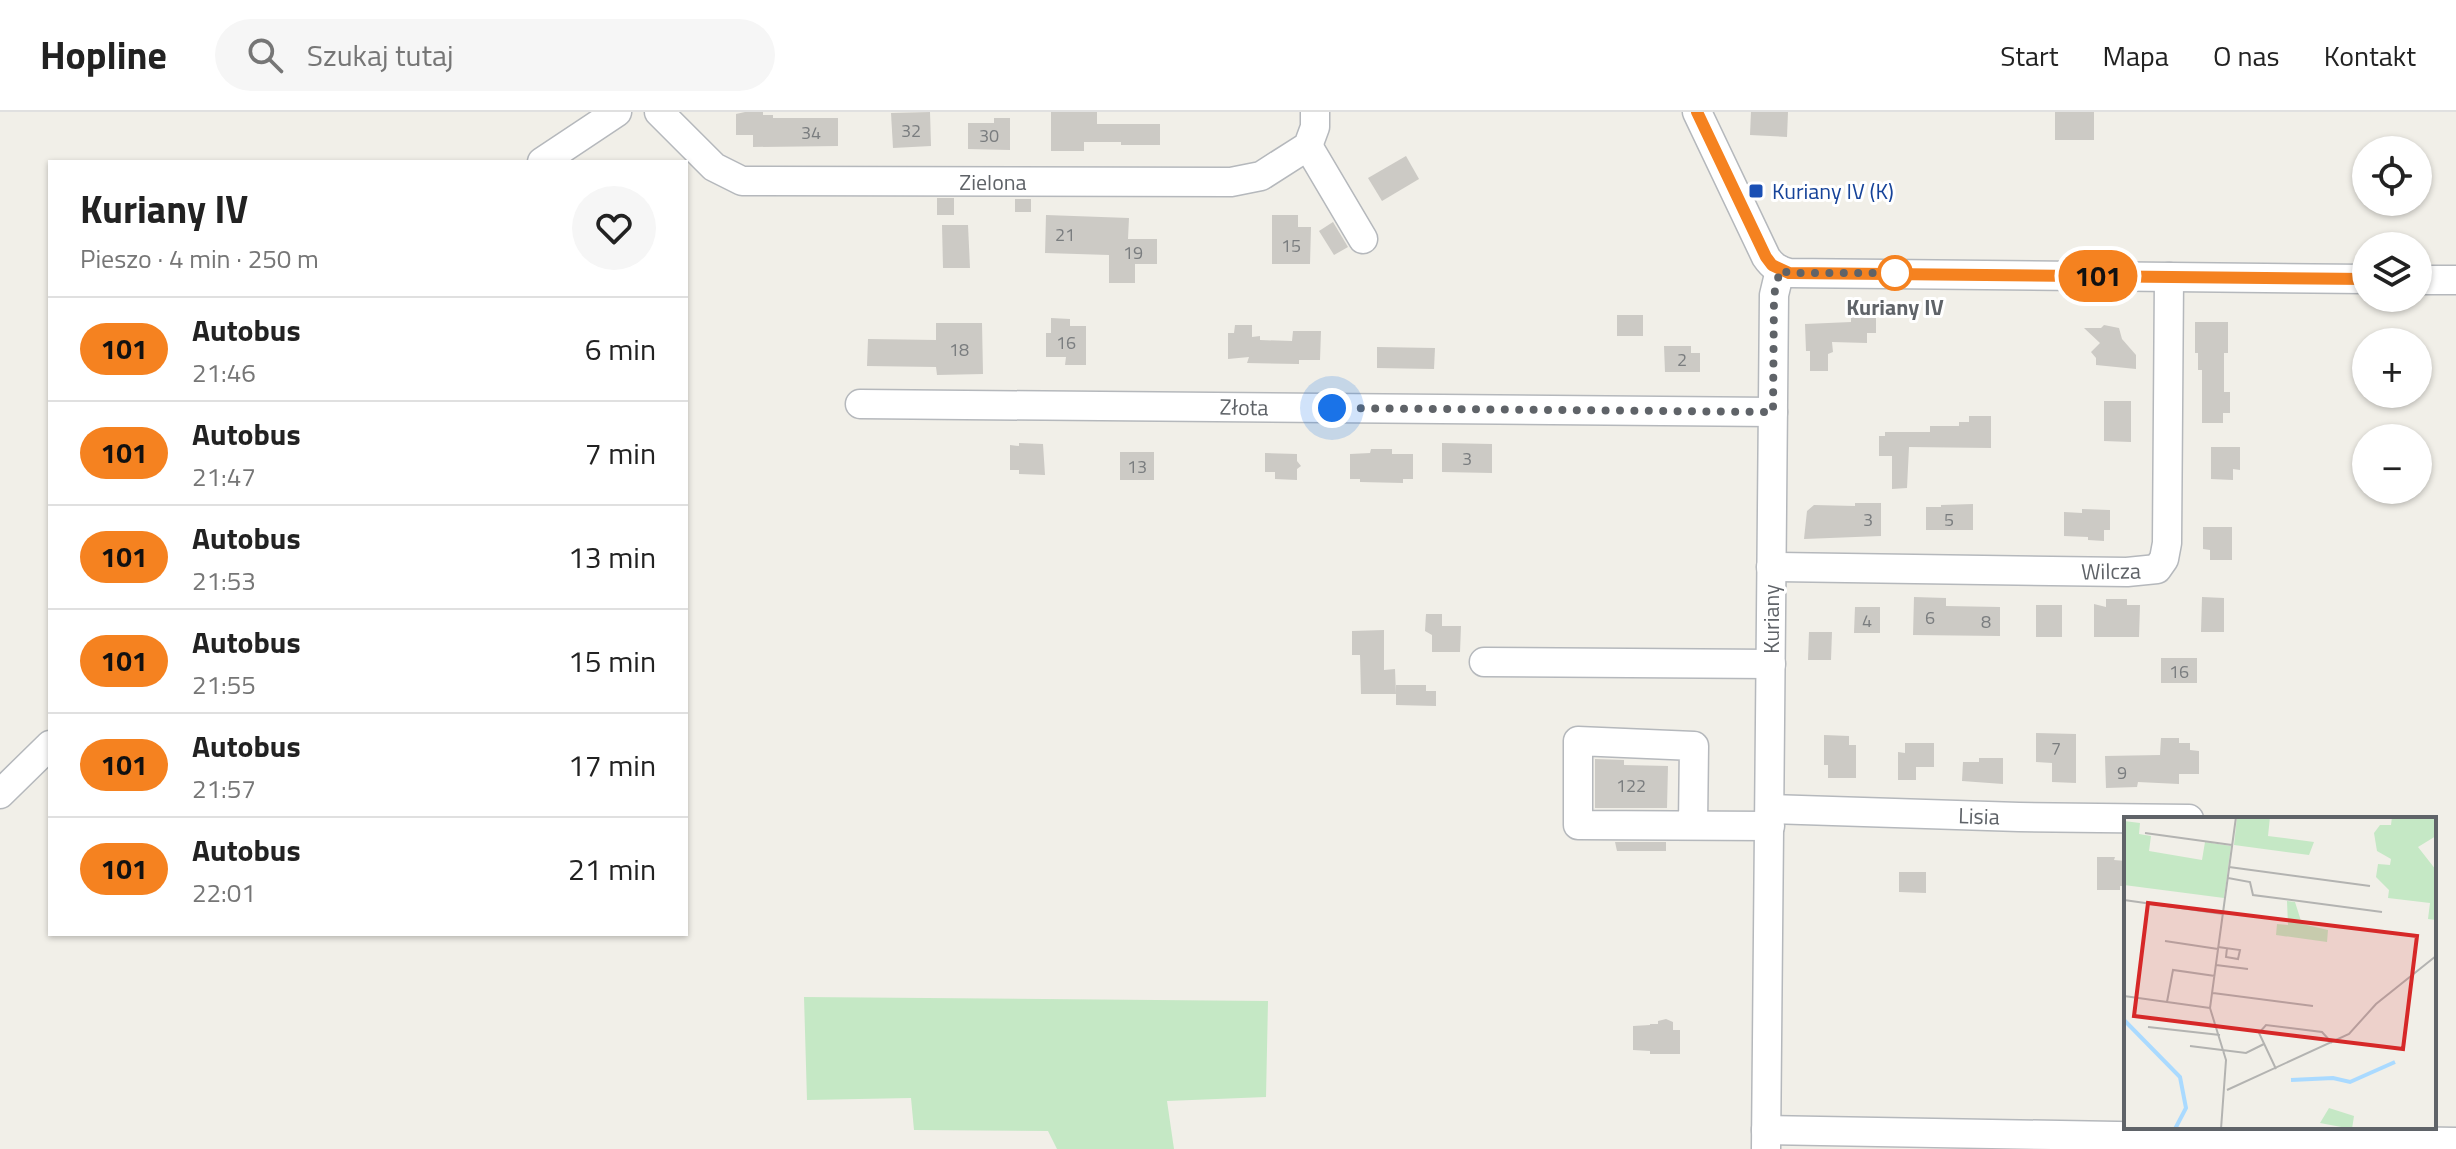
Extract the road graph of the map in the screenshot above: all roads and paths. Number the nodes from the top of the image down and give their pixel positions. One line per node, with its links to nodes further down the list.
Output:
1 (617, 112): 6 (street)
2 (659, 112): 5 (street, Zielona)
3 (1315, 112): 5 (street)
4 (1697, 112): 8 (street)
5 (1308, 146): 7 (street)
6 (545, 160)
7 (1363, 239)
8 (1780, 270): 9 (street); 14 (street, Kuriany)
9 (2169, 277): 10 (street); 15 (street, Wilcza)
10 (2352, 279)
11 (2432, 280): 12 (street)
12 (2456, 280)
13 (860, 404): 14 (street, Złota)
14 (1773, 412): 15 (street, Kuriany)
15 (1771, 567): 17 (street, Kuriany)
16 (1484, 662): 17 (street)
17 (1771, 664): 20 (street, Kuriany)
18 (48, 747): 19 (street)
19 (0, 794)
20 (1770, 817): 21 (street, Lisia); 22 (street, Lisia); 23 (street, Kuriany)
21 (2124, 818)
22 (1693, 825): 22 (street, Lisia)
23 (1766, 1139): 24 (street)
24 (2456, 1142)

